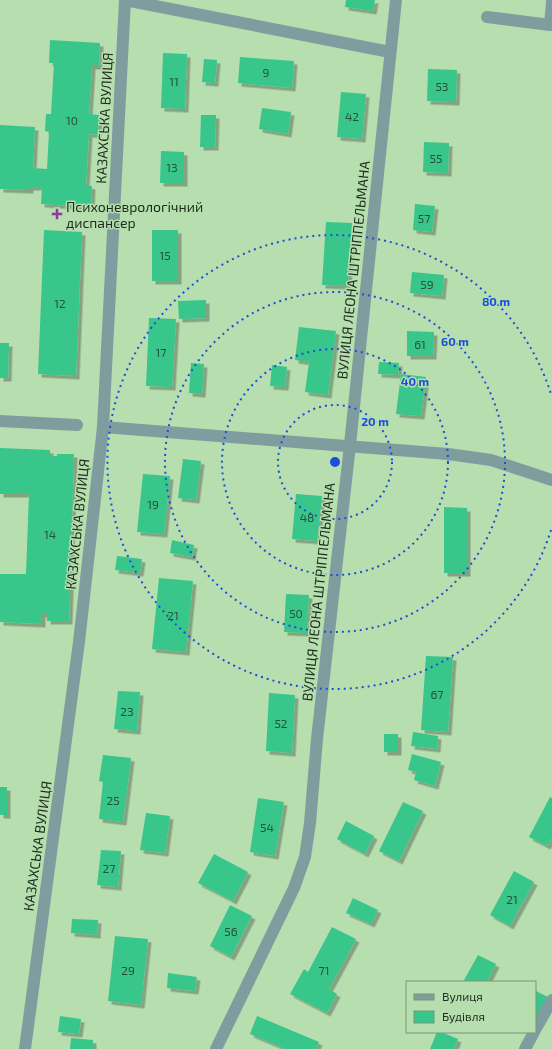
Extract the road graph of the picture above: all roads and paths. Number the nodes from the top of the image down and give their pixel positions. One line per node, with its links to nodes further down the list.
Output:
1 (125, 0): 5 (street); 8 (street, КАЗАХСЬКА ВУЛИЦЯ)
2 (396, 0): 5 (street, ВУЛИЦЯ ЛЕОНА ШТРІППЕЛЬМАНА)
3 (552, 2): 4 (street)
4 (487, 17)
5 (390, 52): 9 (street, ВУЛИЦЯ ЛЕОНА ШТРІППЕЛЬМАНА)
6 (0, 421): 7 (street)
7 (77, 425)
8 (103, 427): 9 (street); 14 (street, КАЗАХСЬКА ВУЛИЦЯ)
9 (350, 446): 10 (street); 15 (street, ВУЛИЦЯ ЛЕОНА ШТРІППЕЛЬМАНА)
10 (552, 480)
11 (552, 1000): 12 (street)
12 (536, 1029)
13 (534, 1033): 16 (street)
14 (25, 1049)
15 (216, 1049)
16 (525, 1049)

